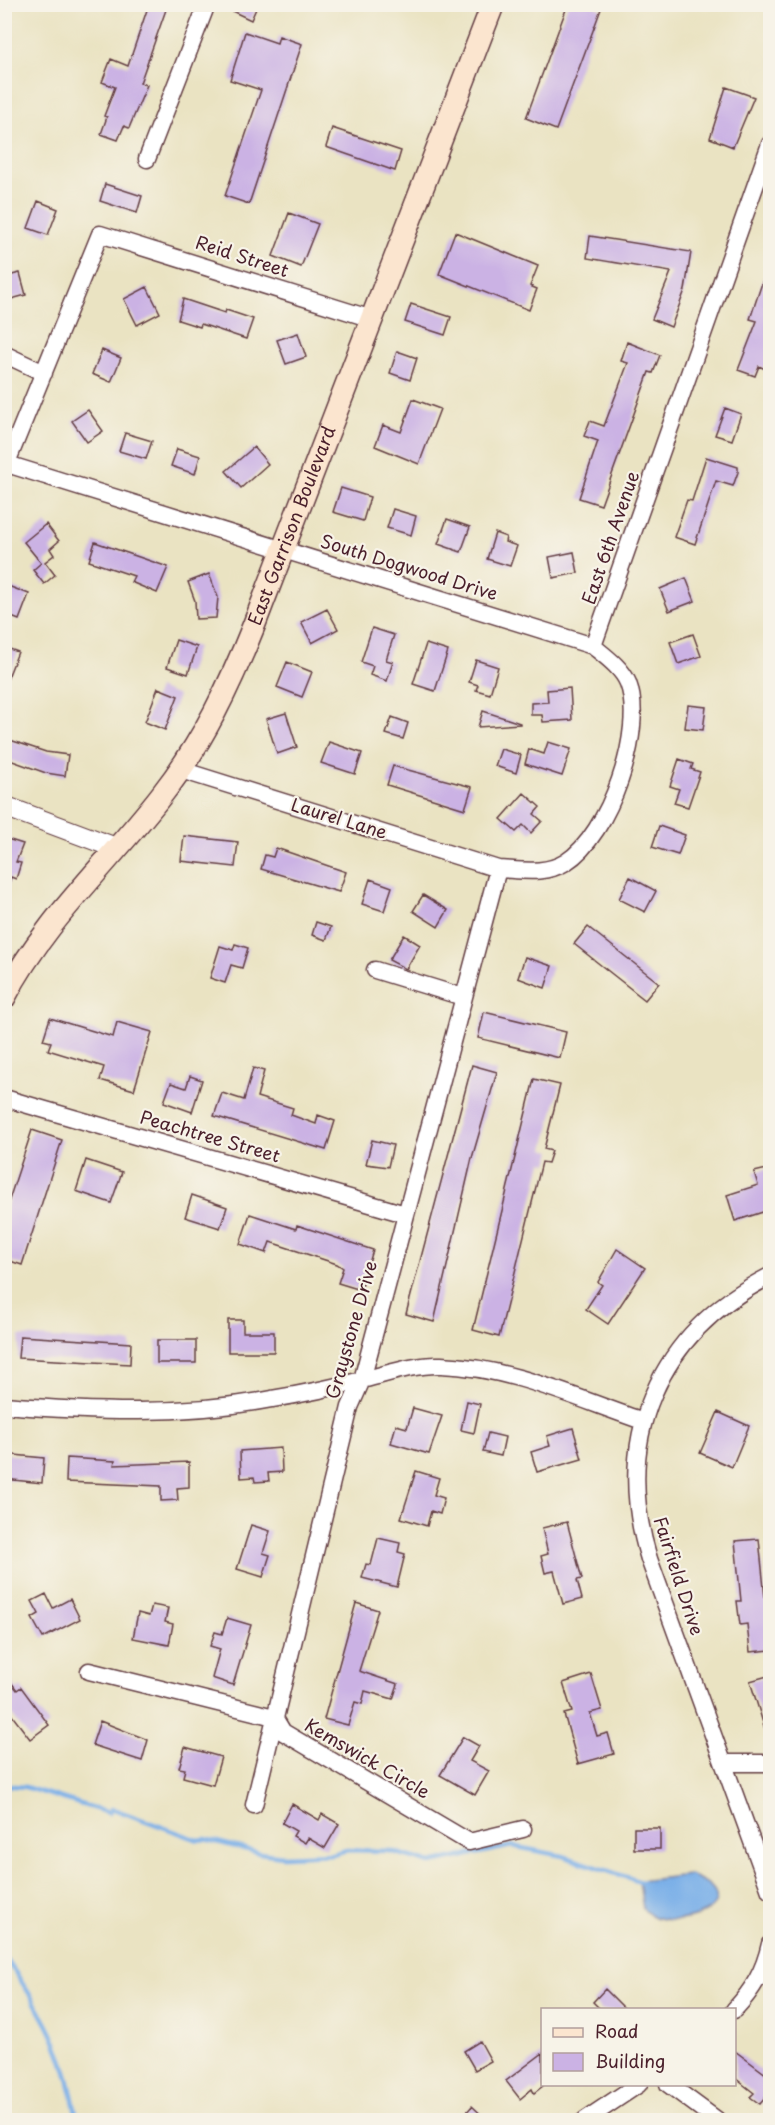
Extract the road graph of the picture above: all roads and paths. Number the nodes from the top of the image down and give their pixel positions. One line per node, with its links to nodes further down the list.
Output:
1 (207, 4): 4 (street)
2 (493, 4): 5 (main road, East Garrison Boulevard)
3 (771, 144): 10 (street, East 6th Avenue)
4 (147, 159)
5 (372, 320): 7 (street, Reid Street); 9 (main road, East Garrison Boulevard)
6 (4, 354): 7 (street)
7 (44, 373): 8 (street)
8 (6, 467): 9 (street, South Dogwood Drive)
9 (283, 549): 10 (street, South Dogwood Drive); 11 (main road, East Garrison Boulevard)
10 (594, 646): 14 (street)
11 (181, 770): 13 (main road, East Garrison Boulevard); 14 (street, Laurel Lane)
12 (4, 806): 13 (street)
13 (116, 848): 17 (main road, East Garrison Boulevard)
14 (498, 869): 16 (street, Graystone Drive)
15 (375, 969): 16 (street)
16 (463, 997): 19 (street, Graystone Drive)
17 (4, 998)
18 (4, 1098): 19 (street, Peachtree Street)
19 (405, 1214): 21 (street, Graystone Drive)
20 (771, 1276): 23 (street, Fairfield Drive)
21 (362, 1380): 22 (street); 23 (street); 25 (street, Graystone Drive)
22 (4, 1405)
23 (643, 1421): 26 (street, Fairfield Drive)
24 (89, 1671): 25 (street)
25 (274, 1717): 28 (street, Graystone Drive); 29 (street, Kemswick Circle)
26 (724, 1763): 27 (street); 30 (street, Fairfield Drive)
27 (771, 1763)
28 (254, 1804)
29 (523, 1829)
30 (771, 1891)
31 (771, 1944): 32 (street)
32 (736, 2009)
33 (638, 2086): 35 (street)
34 (669, 2086): 36 (street)
35 (585, 2121)
36 (717, 2121)

